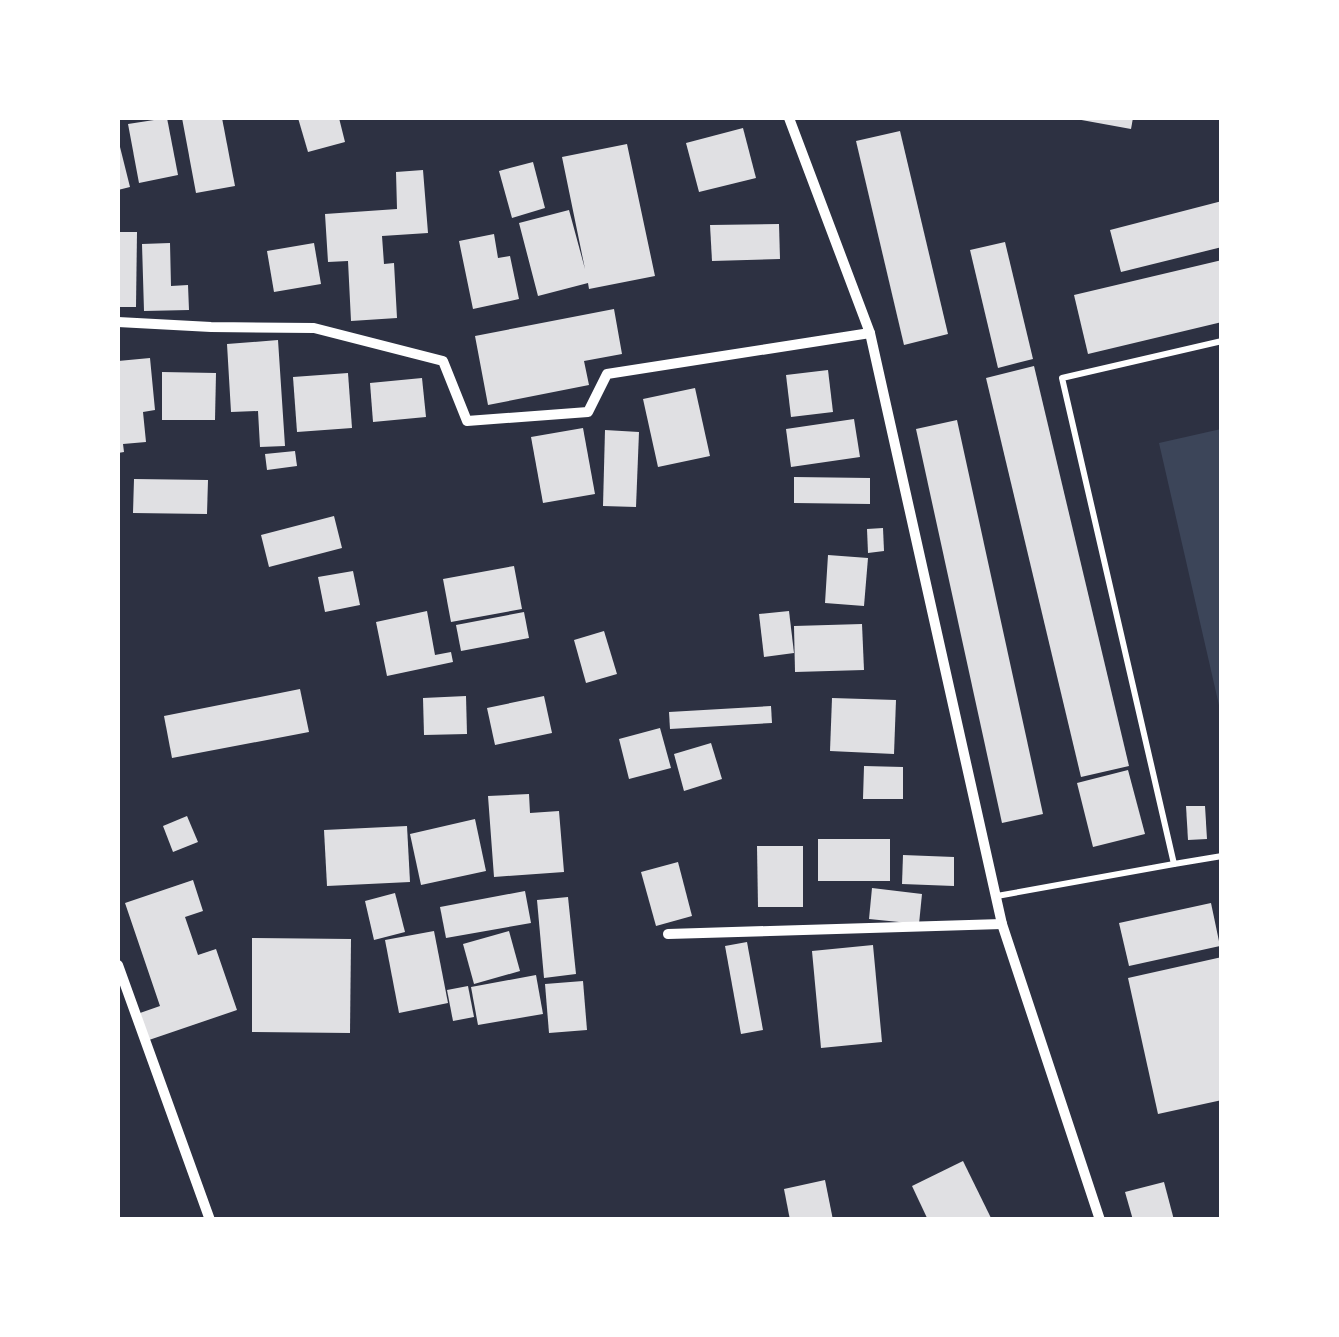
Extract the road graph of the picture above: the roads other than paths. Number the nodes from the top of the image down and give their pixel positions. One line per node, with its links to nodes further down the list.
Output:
1 (789, 118): 3 (street)
2 (118, 322): 3 (street)
3 (870, 333): 7 (street)
4 (1222, 342): 6 (lane)
5 (1222, 856): 6 (lane)
6 (1174, 864): 7 (lane)
7 (996, 896): 8 (street)
8 (1002, 924): 9 (street); 12 (street)
9 (668, 934)
10 (118, 965): 11 (street)
11 (210, 1220)
12 (1100, 1220)

